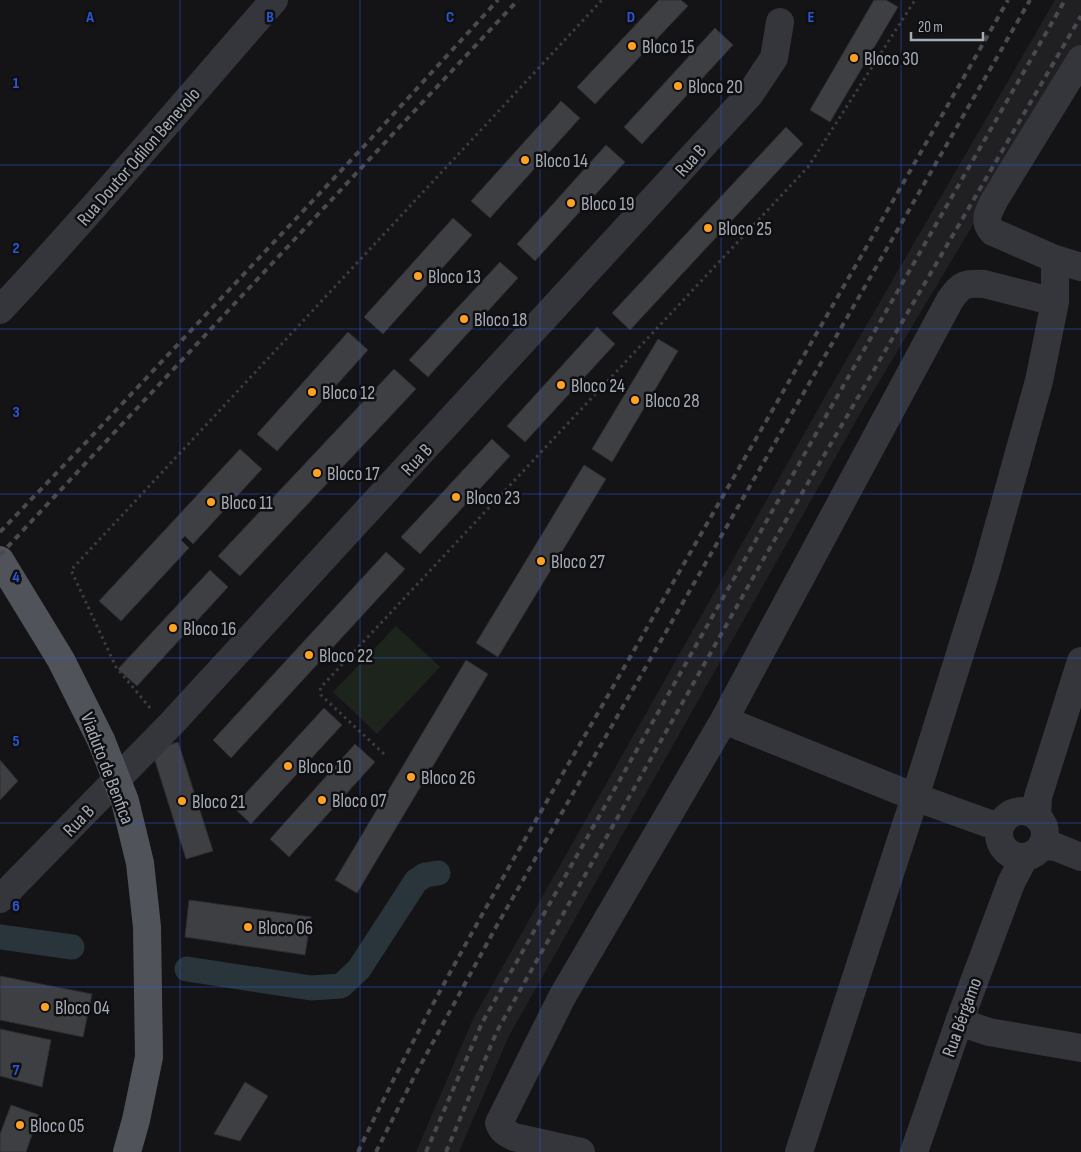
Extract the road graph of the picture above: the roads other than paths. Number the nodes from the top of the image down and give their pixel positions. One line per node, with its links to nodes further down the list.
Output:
1 (274, 0): 6 (street, Rua Doutor Odilon Benevolo)
2 (780, 22): 13 (street, Rua B)
3 (1081, 59): 4 (street)
4 (1068, 263): 5 (street)
5 (1055, 302): 9 (street); 10 (street)
6 (0, 310)
7 (0, 560): 16 (main road, Viaduto de Benfica)
8 (1081, 661): 11 (street, Rua Bérgamo)
9 (724, 720): 10 (street); 17 (street)
10 (915, 797): 11 (street); 18 (street)
11 (1033, 839): 12 (street); 14 (street, Rua Bérgamo)
12 (1081, 857)
13 (0, 898)
14 (959, 1022): 15 (street); 19 (street, Rua Bérgamo)
15 (1081, 1048)
16 (127, 1152)
17 (581, 1152)
18 (799, 1152)
19 (914, 1152)

